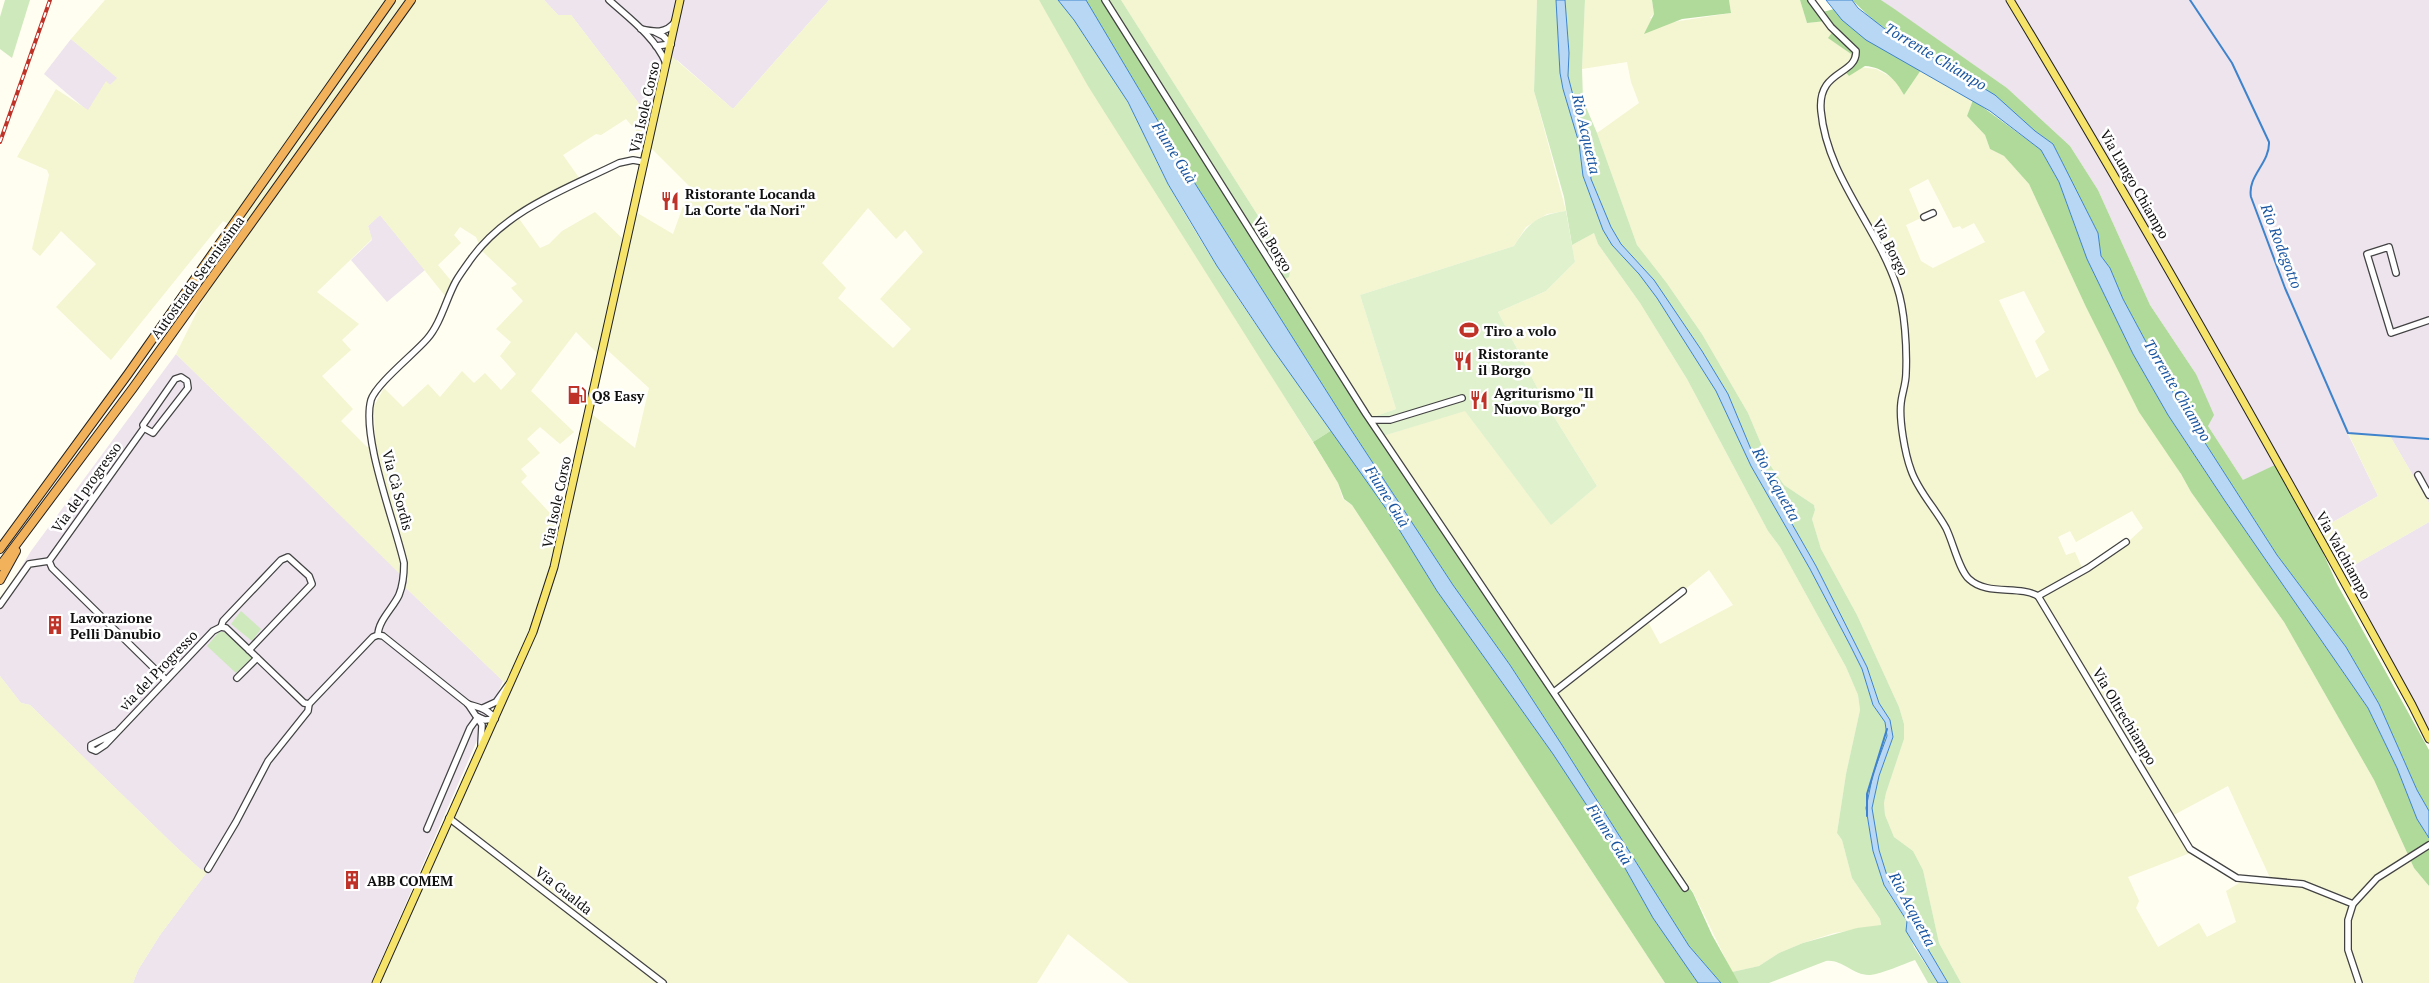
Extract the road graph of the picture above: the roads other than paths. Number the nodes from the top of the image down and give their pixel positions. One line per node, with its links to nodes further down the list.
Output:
1 (391, 0): 27 (highway, Autostrada Serenissima)
2 (411, 0): 25 (highway, Autostrada Serenissima)
3 (609, 0): 9 (street)
4 (680, 0): 8 (main road, Via Isole Corso)
5 (1105, 0): 21 (street, Via Borgo)
6 (1811, 0): 32 (street, Via Borgo)
7 (2010, 0): 19 (main road, Via Lungo Chiampo)
8 (676, 21): 10 (street); 11 (main road, Via Isole Corso)
9 (641, 29): 10 (street); 12 (street)
10 (653, 31): 11 (street)
11 (671, 44): 12 (street); 13 (main road, Via Isole Corso)
12 (656, 46): 13 (street)
13 (666, 64): 14 (main road, Via Isole Corso)
14 (644, 162): 35 (street, Via Cà Sordìs); 40 (main road, Via Isole Corso)
15 (1933, 213): 16 (street)
16 (1924, 217)
17 (2396, 273): 18 (street)
18 (2429, 320)
19 (2235, 383): 48 (main road, Via Valchiampo)
20 (1462, 398): 21 (street)
21 (1372, 420): 41 (street, Via Borgo)
22 (144, 428): 22 (street, Via del progresso); 28 (street, Via del progresso)
23 (2418, 475): 24 (street)
24 (2429, 495)
25 (28, 529): 29 (highway, Autostrada Serenissima); 30 (highway)
26 (2126, 542): 32 (street)
27 (0, 549)
28 (50, 561): 33 (street); 39 (street, Via del progresso)
29 (0, 566)
30 (0, 580)
31 (1683, 591): 41 (street)
32 (2038, 596): 55 (street, Via Oltrechiampo)
33 (0, 605)
34 (221, 627): 36 (street); 36 (street, via del Progresso); 39 (street, via del Progresso)
35 (378, 635): 42 (street, Via Cà Sordìs); 43 (street)
36 (249, 650): 37 (street)
37 (257, 658): 38 (street); 42 (street)
38 (237, 678)
39 (166, 680): 47 (street, via del Progresso)
40 (511, 681): 44 (street); 46 (main road, Via Isole Corso)
41 (1554, 692): 54 (street, Via Borgo)
42 (309, 704): 53 (street, Via Cà Sordìs)
43 (468, 704): 44 (street); 45 (street)
44 (483, 708): 46 (street)
45 (478, 717): 46 (street); 49 (street); 51 (street)
46 (495, 719): 49 (main road, Via Isole Corso)
47 (115, 733)
48 (2429, 739)
49 (480, 751): 50 (main road, Via Isole Corso)
50 (449, 818): 56 (main road, Via Isole Corso); 57 (street, Via Gualda)
51 (427, 829)
52 (2429, 844): 55 (street)
53 (208, 869)
54 (1685, 888)
55 (2353, 904): 58 (street)
56 (376, 983)
57 (663, 983)
58 (2359, 983)

